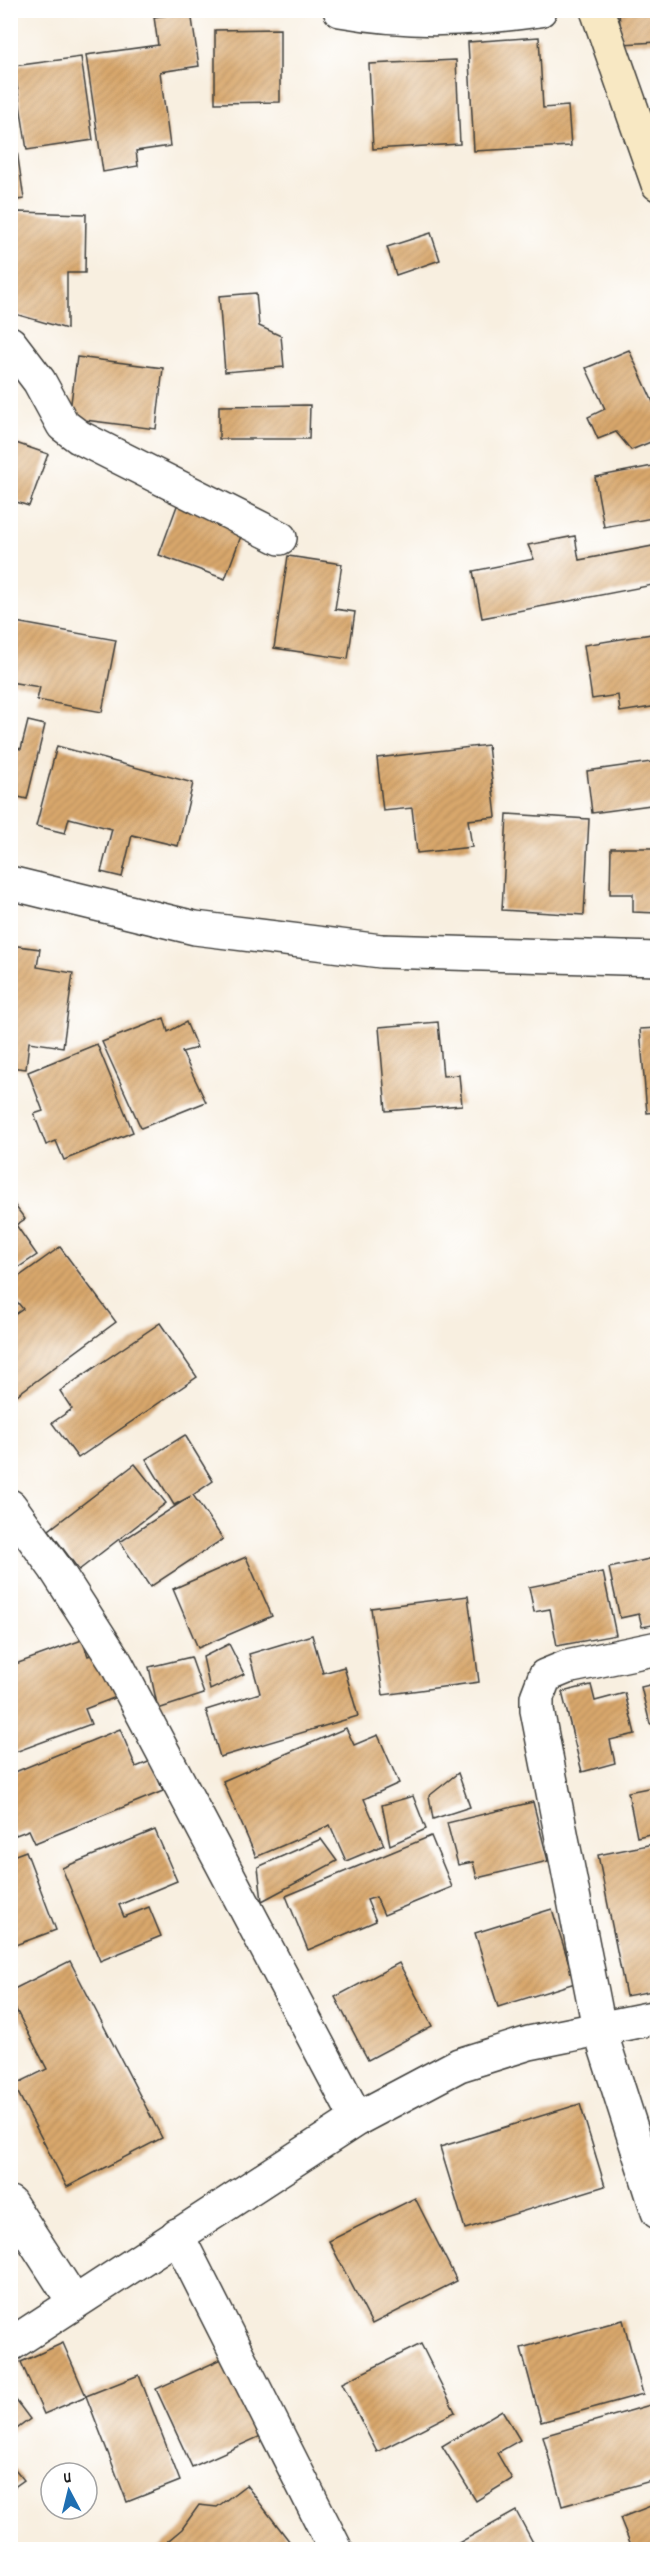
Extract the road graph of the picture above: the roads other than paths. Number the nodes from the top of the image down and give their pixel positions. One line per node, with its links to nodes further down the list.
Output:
1 (340, 10): 2 (street)
2 (540, 10)
3 (597, 10): 4 (main road)
4 (657, 184)
5 (10, 343): 6 (street)
6 (280, 538)
7 (10, 883): 8 (street)
8 (657, 959)
9 (10, 1506): 13 (street)
10 (657, 1648): 12 (street)
11 (657, 2017): 12 (street)
12 (599, 2028): 13 (street); 15 (street)
13 (357, 2119): 16 (street)
14 (10, 2203): 17 (street)
15 (657, 2212)
16 (177, 2235): 17 (street); 19 (street)
17 (74, 2302): 18 (street)
18 (10, 2345)
19 (336, 2550)

